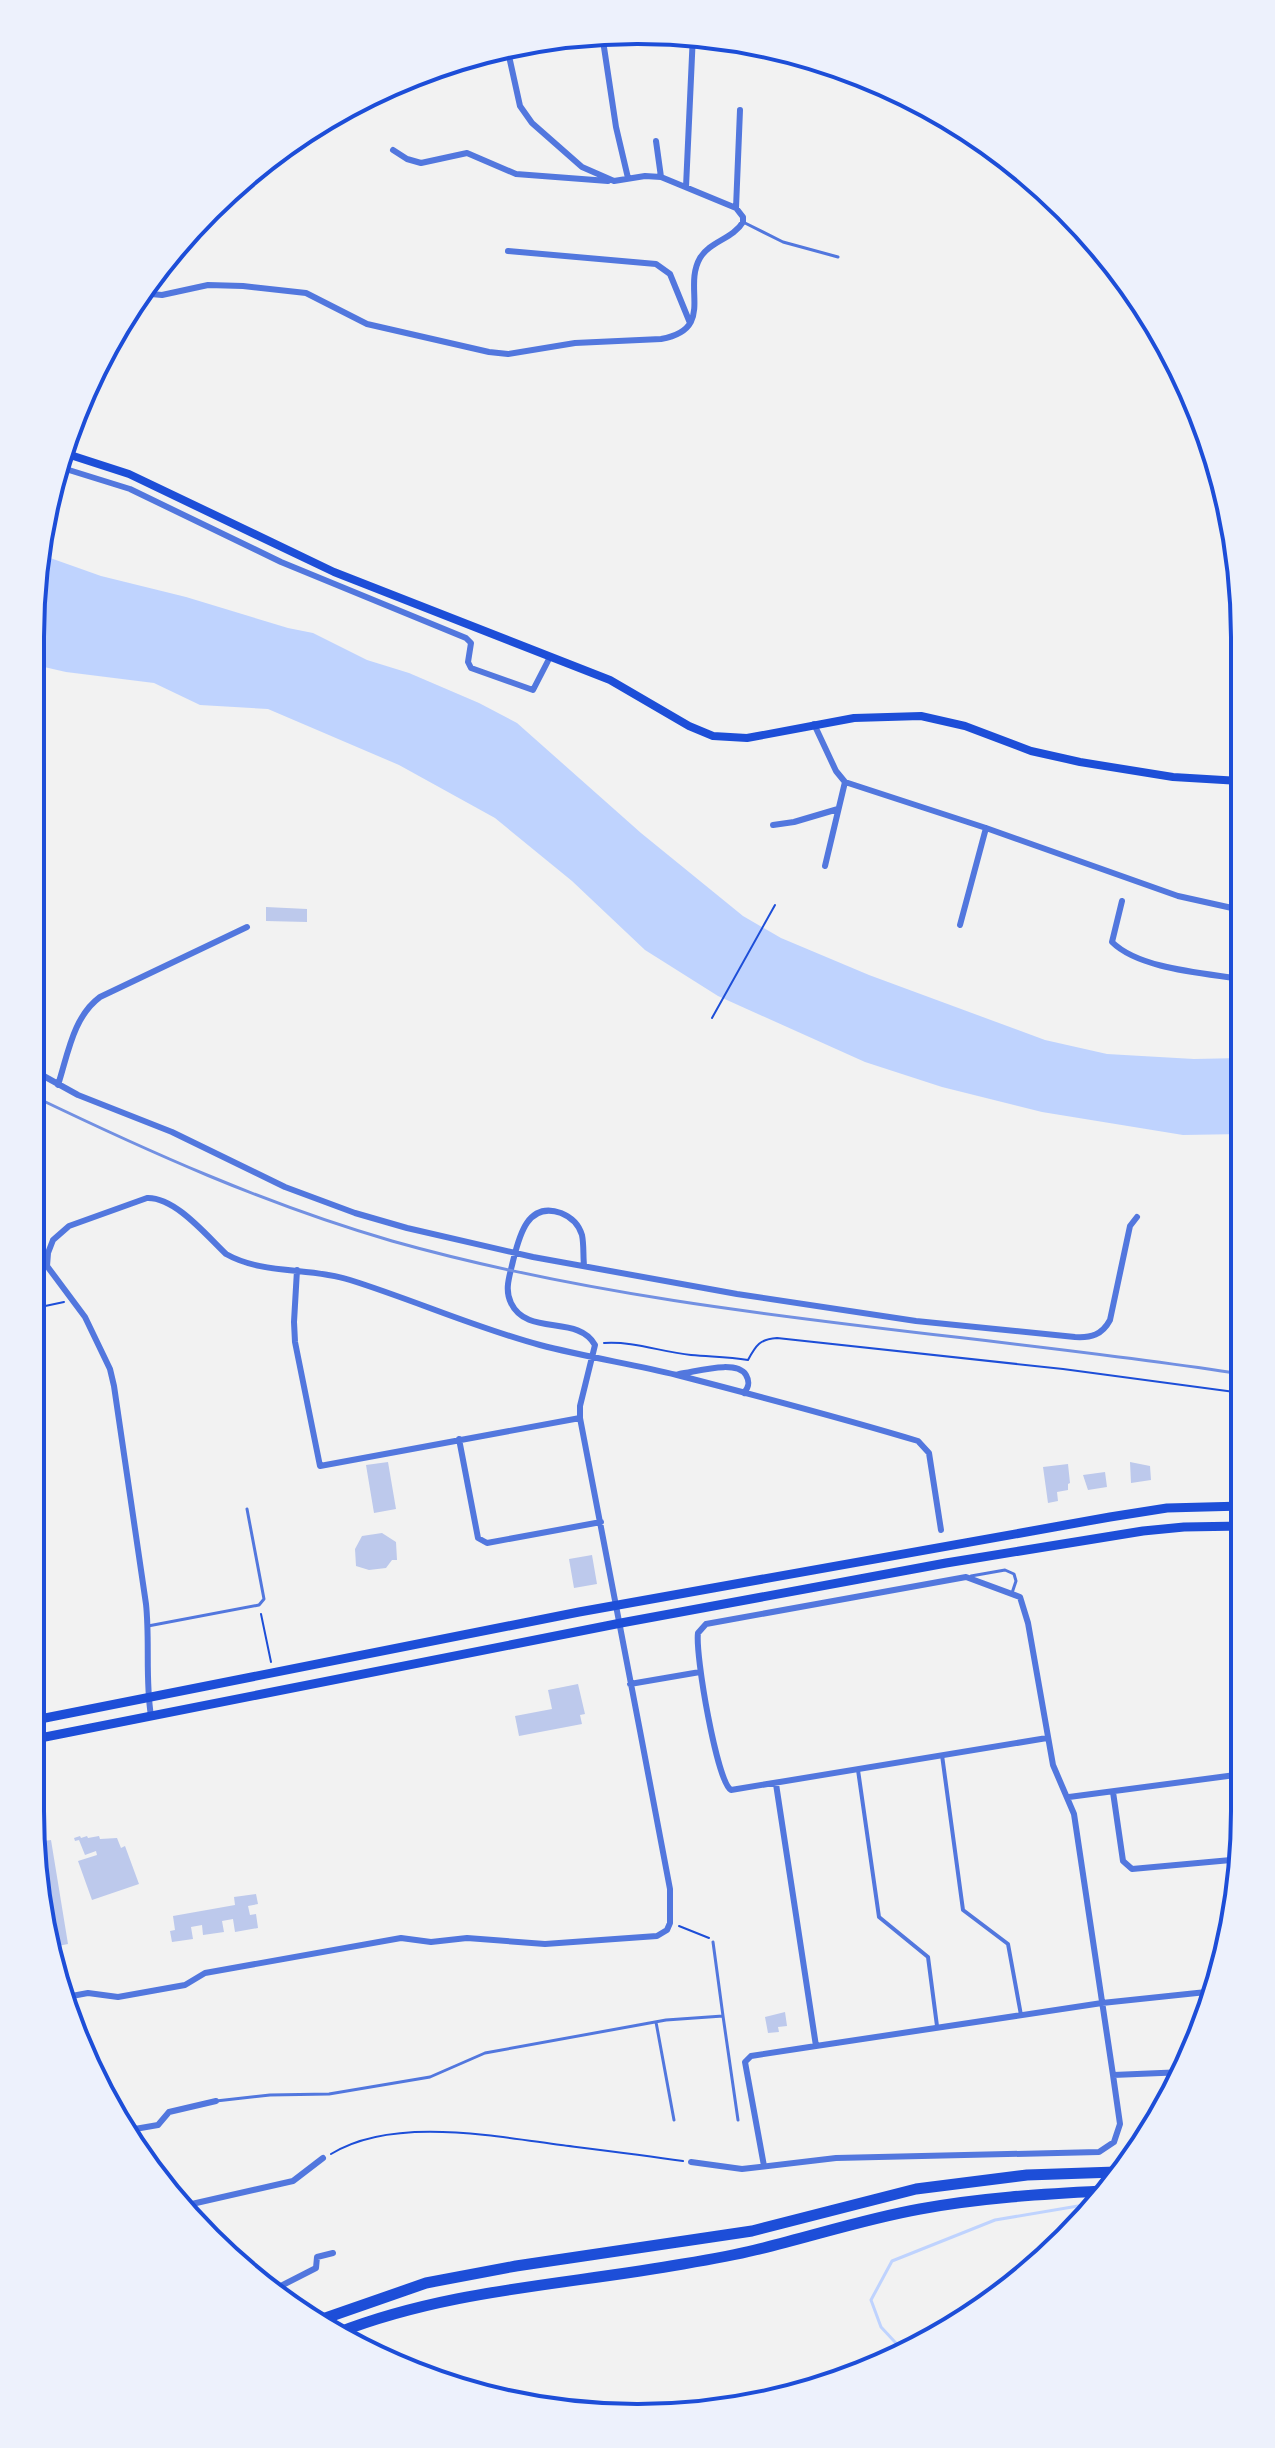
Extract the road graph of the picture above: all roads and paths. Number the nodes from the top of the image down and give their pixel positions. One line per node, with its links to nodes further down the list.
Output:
1 (604, 45): 8 (street)
2 (692, 47): 10 (street)
3 (509, 58): 9 (street)
4 (740, 110): 11 (street)
5 (656, 141): 7 (street)
6 (393, 150): 9 (street)
7 (661, 177): 8 (street); 10 (street)
8 (628, 178): 9 (street)
9 (614, 181)
10 (686, 187): 11 (street)
11 (736, 208): 12 (street)
12 (743, 222): 14 (lane); 16 (street)
13 (508, 251): 16 (street)
14 (838, 257)
15 (154, 294): 16 (street)
16 (690, 323)
17 (72, 456): 19 (main road)
18 (68, 470): 19 (street)
19 (550, 657): 20 (main road)
20 (814, 724): 21 (main road); 22 (street)
21 (1231, 780)
22 (845, 782): 23 (street); 25 (street)
23 (838, 809): 24 (street); 26 (street)
24 (773, 825)
25 (986, 828): 27 (street); 32 (street)
26 (825, 866)
27 (1129, 880): 28 (street); 31 (street)
28 (1126, 889)
29 (1122, 901): 34 (street)
30 (775, 905): 35 (path)
31 (1231, 908)
32 (960, 925)
33 (247, 927): 37 (street)
34 (1231, 977)
35 (712, 1018)
36 (44, 1077): 37 (street)
37 (58, 1085): 39 (street)
38 (1137, 1217): 39 (street)
39 (584, 1265): 43 (street)
40 (297, 1270): 41 (street); 44 (street); 49 (street)
41 (71, 1299): 42 (path); 60 (street)
42 (44, 1306)
43 (595, 1345): 44 (street); 46 (path)
44 (593, 1359): 45 (street); 48 (street)
45 (676, 1375): 47 (street); 47 (street)
46 (1231, 1392)
47 (744, 1393): 54 (street)
48 (580, 1418): 49 (street); 52 (street)
49 (459, 1439): 52 (street)
50 (1231, 1506): 58 (main road)
51 (247, 1509): 57 (lane)
52 (601, 1522): 58 (street)
53 (1231, 1526): 59 (main road)
54 (941, 1530)
55 (966, 1577): 56 (street); 56 (lane); 62 (street)
56 (1012, 1593): 68 (street)
57 (259, 1605): 60 (lane); 61 (path)
58 (618, 1606): 59 (street); 61 (main road)
59 (621, 1623): 63 (street); 65 (main road)
60 (148, 1626): 64 (street)
61 (273, 1668): 64 (main road)
62 (700, 1672): 63 (street); 72 (street)
63 (630, 1684): 76 (street)
64 (148, 1697): 65 (street); 66 (main road)
65 (151, 1716): 67 (main road)
66 (44, 1718)
67 (44, 1737)
68 (1047, 1738): 69 (street); 74 (street)
69 (942, 1755): 70 (street); 81 (street)
70 (858, 1770): 72 (street); 84 (street)
71 (1231, 1776): 73 (street)
72 (776, 1784): 85 (street)
73 (1113, 1792): 74 (street); 75 (street)
74 (1069, 1797): 80 (street)
75 (1229, 1860)
76 (670, 1923): 77 (path); 79 (street)
77 (713, 1942): 82 (lane)
78 (1203, 1992): 80 (street)
79 (73, 1996)
80 (1102, 2003): 81 (street); 87 (street)
81 (1021, 2015): 84 (street)
82 (723, 2016): 83 (lane); 90 (lane)
83 (656, 2022): 88 (lane); 89 (lane)
84 (937, 2026): 85 (street)
85 (816, 2046): 94 (street)
86 (1170, 2073): 87 (street)
87 (1113, 2075): 94 (street)
88 (216, 2101): 91 (street)
89 (674, 2120)
90 (738, 2120)
91 (137, 2129)
92 (323, 2158): 93 (path); 97 (street)
93 (691, 2162): 94 (street)
94 (764, 2166)
95 (1108, 2172): 100 (highway)
96 (1092, 2192): 101 (highway)
97 (193, 2204)
98 (333, 2253): 99 (street)
99 (282, 2285)
100 (329, 2317)
101 (349, 2328)

